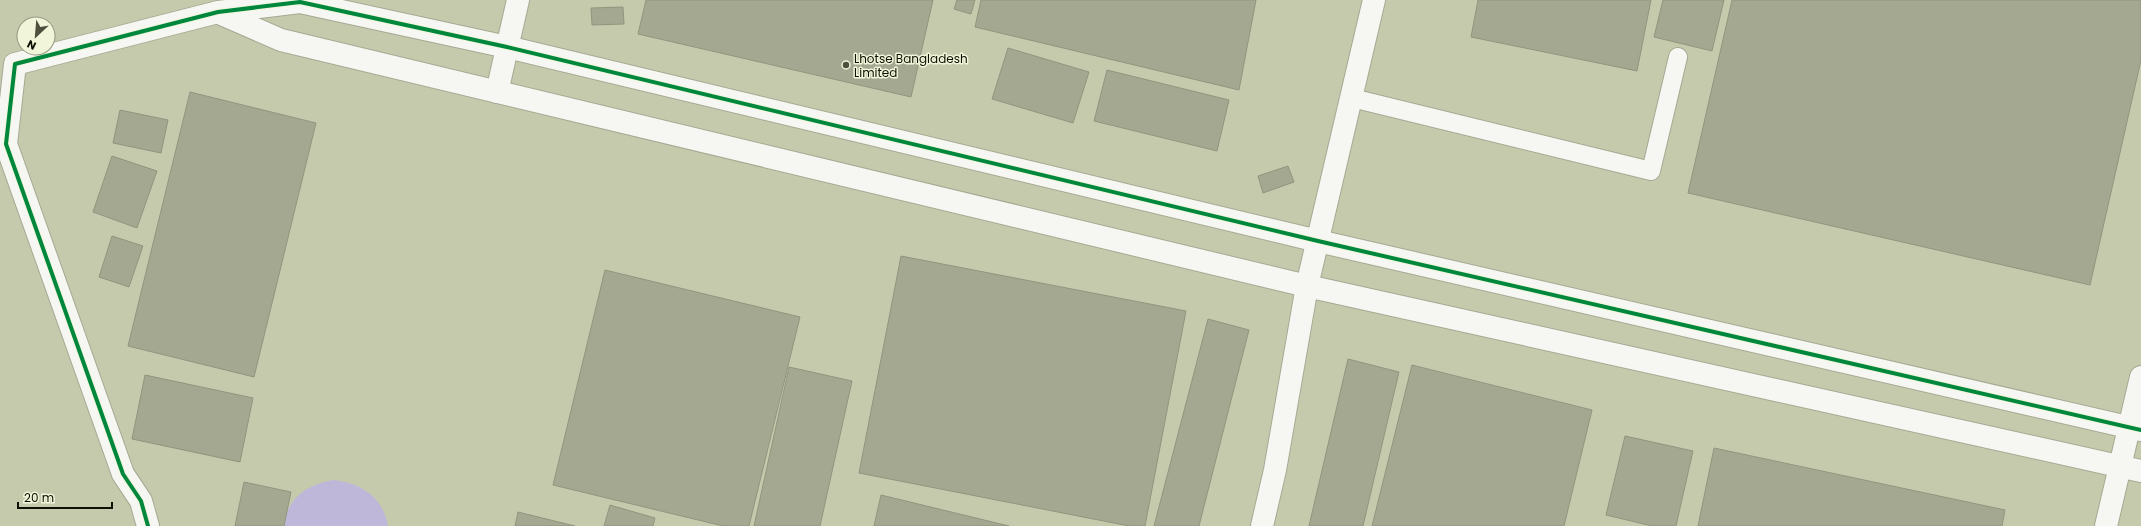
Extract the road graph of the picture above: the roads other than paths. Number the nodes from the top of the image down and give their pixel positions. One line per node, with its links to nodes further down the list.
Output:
1 (518, 0): 4 (street)
2 (1374, 0): 7 (street)
3 (218, 12): 4 (street); 6 (street); 14 (street)
4 (507, 46): 6 (street); 8 (street)
5 (1678, 57): 7 (lane)
6 (497, 92): 9 (street)
7 (1352, 98): 8 (street)
8 (1318, 241): 9 (street); 11 (street)
9 (1307, 286): 12 (street); 15 (street)
10 (2141, 376): 11 (street)
11 (2135, 428): 12 (street)
12 (2120, 466): 13 (street); 16 (street)
13 (2141, 470)
14 (148, 526)
15 (1262, 526)
16 (2106, 526)

